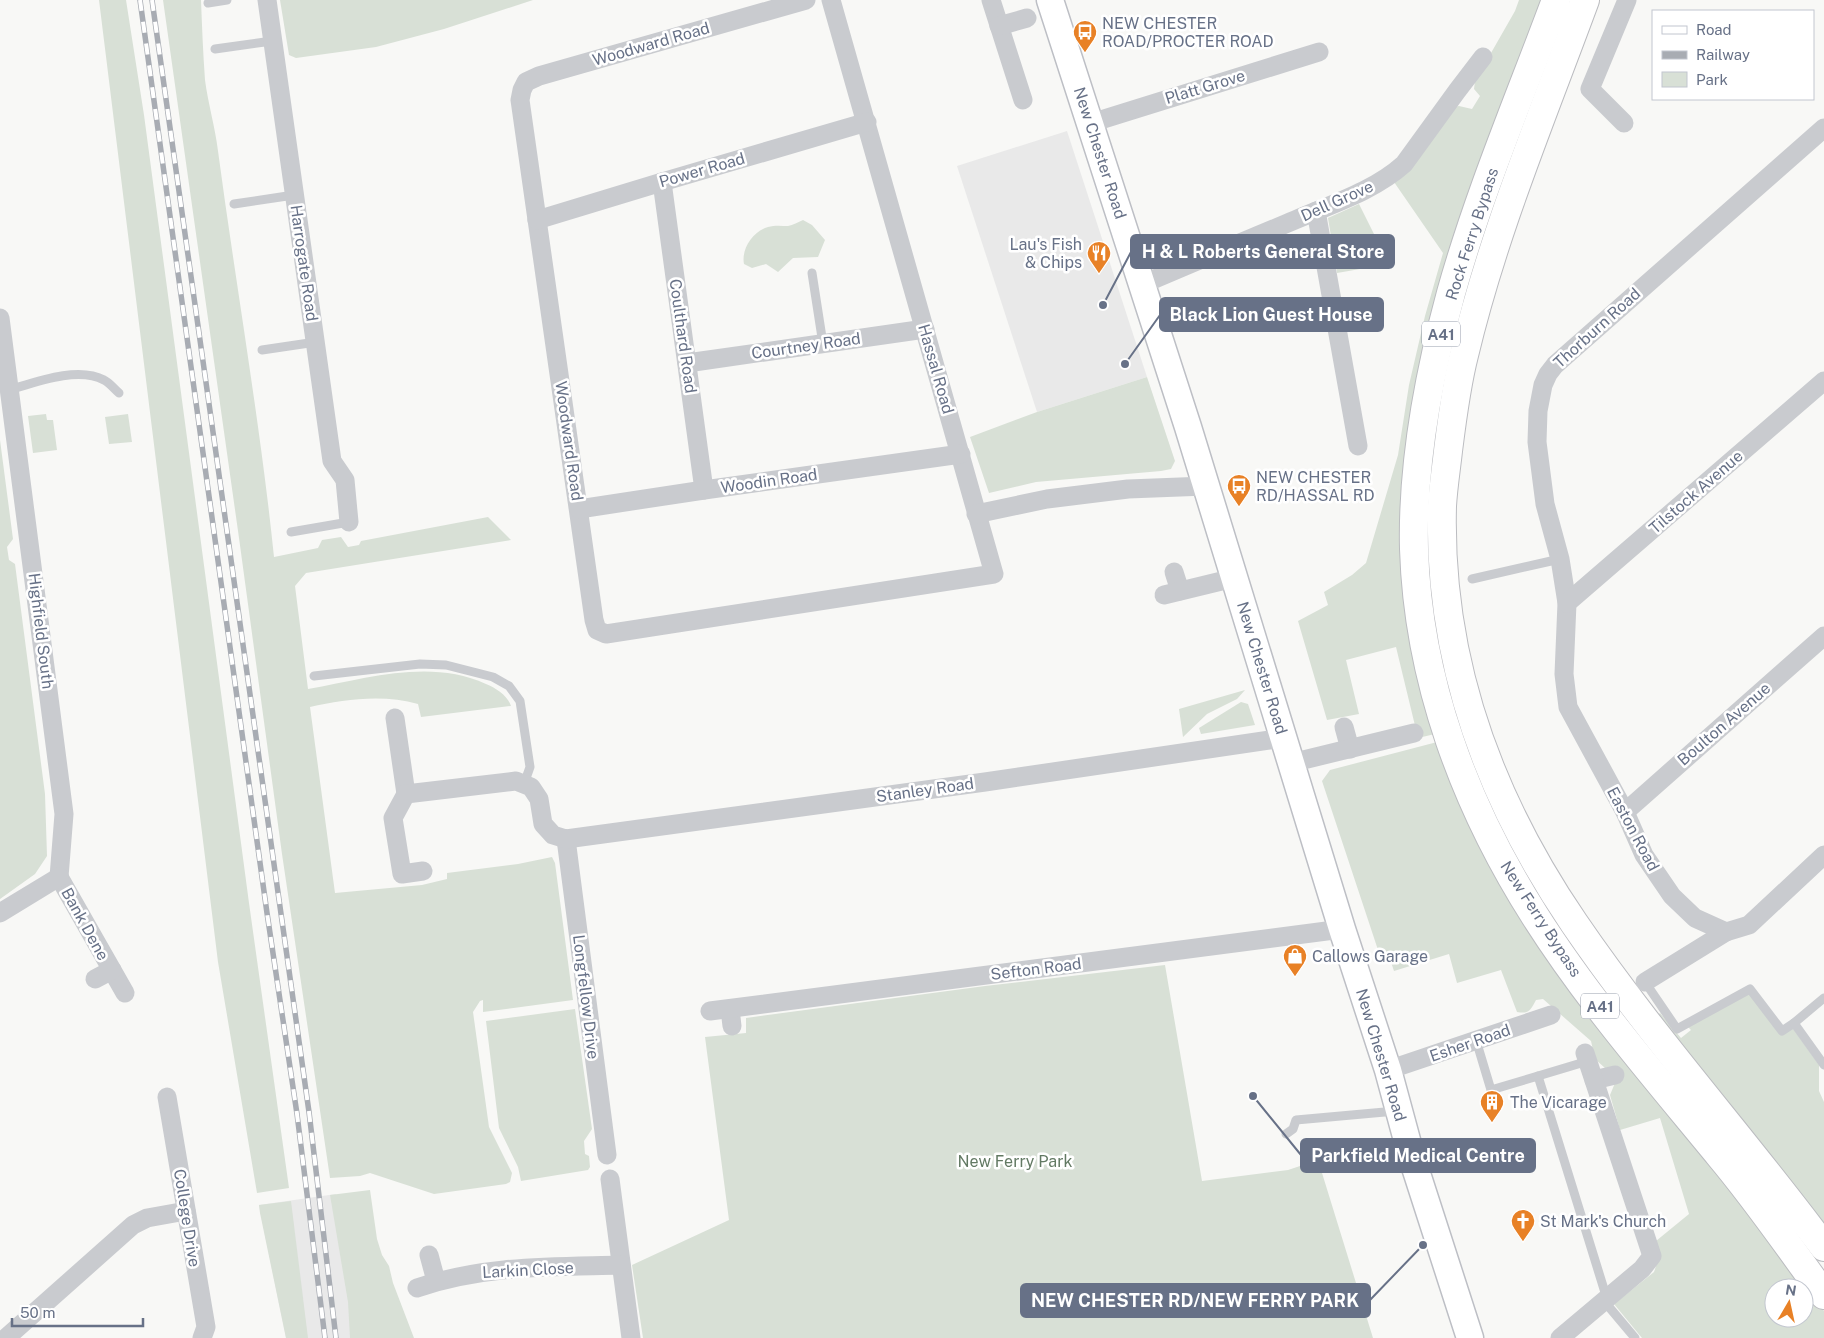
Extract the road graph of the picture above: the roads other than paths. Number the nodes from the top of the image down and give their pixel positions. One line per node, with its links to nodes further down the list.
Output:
1 (227, 0): 10 (lane)
2 (267, 0): 13 (street, Harrogate Road)
3 (806, 0): 26 (street, Woodward Road)
4 (832, 0): 18 (street, Hassal Road)
5 (991, 0): 12 (street)
6 (1050, 0): 19 (main road, New Chester Road)
7 (1556, 0): 54 (highway, Rock Ferry Bypass / A41)
8 (1585, 0): 53 (highway, Rock Ferry Bypass / A41)
9 (1627, 0): 20 (street)
10 (208, 3)
11 (1027, 18): 12 (street)
12 (999, 26): 17 (street)
13 (272, 41): 14 (lane); 23 (street, Harrogate Road)
14 (215, 49)
15 (1319, 52): 19 (street, Platt Grove)
16 (1484, 57): 25 (street, Dell Grove)
17 (1022, 100)
18 (867, 122): 22 (street, Power Road); 30 (street, Hassal Road)
19 (1090, 123): 28 (main road, New Chester Road)
20 (1624, 123)
21 (1824, 128): 46 (street, Thorburn Road)
22 (662, 182): 26 (street, Power Road); 34 (street, Coulthard Road)
23 (294, 195): 24 (lane); 31 (street, Harrogate Road)
24 (234, 204)
25 (1316, 211): 28 (street, Dell Grove); 38 (street)
26 (537, 220): 42 (street, Woodward Road)
27 (812, 273): 32 (lane)
28 (1143, 284): 40 (main road, New Chester Road)
29 (0, 318): 36 (street, Highfield South)
30 (925, 329): 32 (street, Courtney Road); 39 (street, Hassal Road)
31 (316, 342): 33 (lane); 44 (street, Harrogate Road)
32 (823, 344): 34 (street, Courtney Road)
33 (262, 350)
34 (687, 363): 41 (street, Coulthard Road)
35 (1824, 381): 50 (street, Tilstock Avenue)
36 (9, 390): 37 (lane); 68 (street, Highfield South)
37 (119, 393)
38 (1358, 446)
39 (961, 454): 41 (street, Woodin Road); 43 (street, Hassal Road)
40 (1206, 486): 43 (street); 48 (main road, New Chester Road)
41 (704, 490): 42 (street, Woodin Road)
42 (579, 509): 43 (street, Woodward Road)
43 (976, 514)
44 (349, 522): 45 (lane)
45 (291, 532)
46 (1560, 559): 49 (lane); 50 (street, Thorburn Road)
47 (1174, 572): 48 (street)
48 (1234, 578): 59 (main road, New Chester Road)
49 (1472, 579)
50 (1567, 603): 55 (street, Thorburn Road)
51 (1824, 636): 64 (street, Boulton Avenue)
52 (314, 676): 62 (lane)
53 (1462, 681): 93 (highway, New Ferry Bypass / A41)
54 (1432, 684): 98 (highway, New Ferry Bypass / A41)
55 (1566, 695): 64 (street, Easton Road)
56 (395, 718): 63 (street)
57 (1344, 727): 60 (street)
58 (1414, 733): 60 (street)
59 (1283, 738): 61 (main road, New Chester Road); 65 (street, Stanley Road)
60 (1350, 749): 61 (street)
61 (1291, 763): 70 (main road, New Chester Road)
62 (524, 784): 63 (street); 65 (street)
63 (406, 794): 67 (street)
64 (1624, 812): 71 (street, Easton Road)
65 (566, 839): 90 (street, Longfellow Drive)
66 (1824, 855): 71 (street)
67 (423, 871)
68 (59, 877): 69 (street); 72 (street, Bank Dene)
69 (0, 913)
70 (1342, 929): 77 (street, Sefton Road); 83 (main road, New Chester Road)
71 (1726, 932): 74 (street)
72 (112, 970): 73 (street, Bank Dene); 75 (street, Bank Dene)
73 (95, 979)
74 (1645, 982): 79 (lane)
75 (125, 993)
76 (1824, 998): 79 (lane)
77 (710, 1011)
78 (1551, 1015): 80 (street, Esher Road)
79 (1794, 1023): 82 (lane)
80 (1476, 1040): 83 (street, Esher Road); 85 (lane)
81 (1586, 1057): 85 (lane); 86 (street)
82 (1824, 1065)
83 (1388, 1070): 88 (main road, New Chester Road)
84 (1615, 1075): 86 (street)
85 (1538, 1076): 99 (lane)
86 (1594, 1080): 99 (street)
87 (167, 1097): 92 (street, College Drive)
88 (1399, 1111): 89 (lane); 103 (main road, New Chester Road)
89 (1286, 1134)
90 (607, 1155)
91 (610, 1179): 95 (street)
92 (186, 1211): 100 (street); 101 (street, College Drive)
93 (1824, 1247)
94 (429, 1254): 96 (street)
95 (621, 1266): 96 (street, Larkin Close); 102 (street)
96 (436, 1281): 97 (street, Larkin Close)
97 (417, 1288)
98 (1824, 1295)
99 (1606, 1300): 104 (street); 105 (lane)
100 (6, 1338)
101 (202, 1338)
102 (631, 1338)
103 (1470, 1338)
104 (1560, 1338)
105 (1635, 1338)

